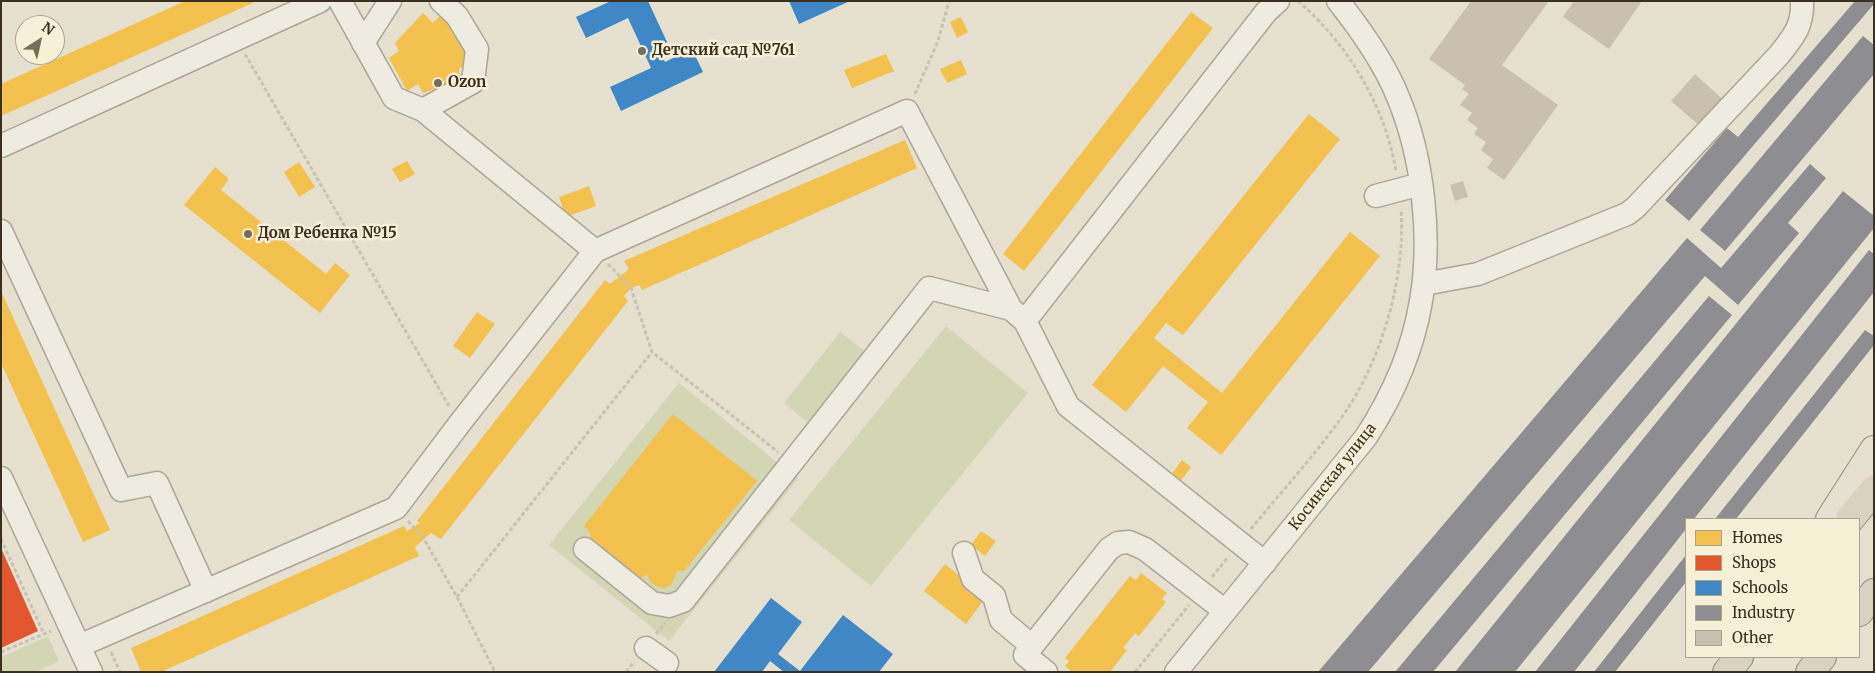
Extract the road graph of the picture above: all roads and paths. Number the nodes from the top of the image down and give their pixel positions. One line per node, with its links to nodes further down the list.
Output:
1 (320, 1): 10 (street)
2 (340, 1): 11 (street)
3 (390, 1): 11 (street)
4 (441, 1): 12 (street)
5 (949, 1): 13 (path)
6 (1278, 1): 21 (street)
7 (1298, 1): 16 (path)
8 (1338, 1): 15 (street, Косинская улица)
9 (1802, 1): 20 (street)
10 (237, 40): 14 (street); 23 (path)
11 (363, 43): 12 (street)
12 (423, 110): 19 (street)
13 (907, 111): 19 (street); 21 (street)
14 (1, 146)
15 (1421, 184): 16 (street); 20 (street, Косинская улица)
16 (1399, 190): 17 (street); 32 (path)
17 (1376, 196)
18 (1, 231): 36 (street)
19 (595, 251): 22 (path); 23 (street)
20 (1424, 284): 35 (street, Косинская улица)
21 (1018, 315): 25 (street); 32 (street)
22 (652, 352): 25 (path); 39 (path)
23 (460, 423): 36 (street)
24 (1874, 450): 28 (main road)
25 (792, 463): 33 (street)
26 (1, 478): 42 (street)
27 (1874, 490): 29 (highway)
28 (1831, 518)
29 (1851, 518)
30 (414, 527): 39 (path)
31 (1, 539): 43 (path)
32 (1240, 542): 35 (street); 37 (path)
33 (584, 549)
34 (964, 553): 45 (street)
35 (1265, 563): 40 (street, Косинская улица)
36 (206, 591): 44 (street)
37 (1200, 592): 40 (street); 45 (street); 54 (path)
38 (1874, 593): 41 (highway)
39 (457, 597): 52 (path)
40 (1226, 611): 55 (street, Косинская улица)
41 (1860, 611)
42 (68, 624): 43 (path); 44 (street)
43 (44, 634): 47 (path)
44 (79, 646): 51 (street)
45 (1032, 646): 53 (street)
46 (646, 648): 50 (street)
47 (1, 652)
48 (1738, 658): 56 (highway)
49 (1821, 658): 57 (highway)
50 (667, 663)
51 (91, 672)
52 (495, 672)
53 (1046, 672)
54 (1135, 672)
55 (1176, 672)
56 (1727, 672)
57 (1810, 672)

